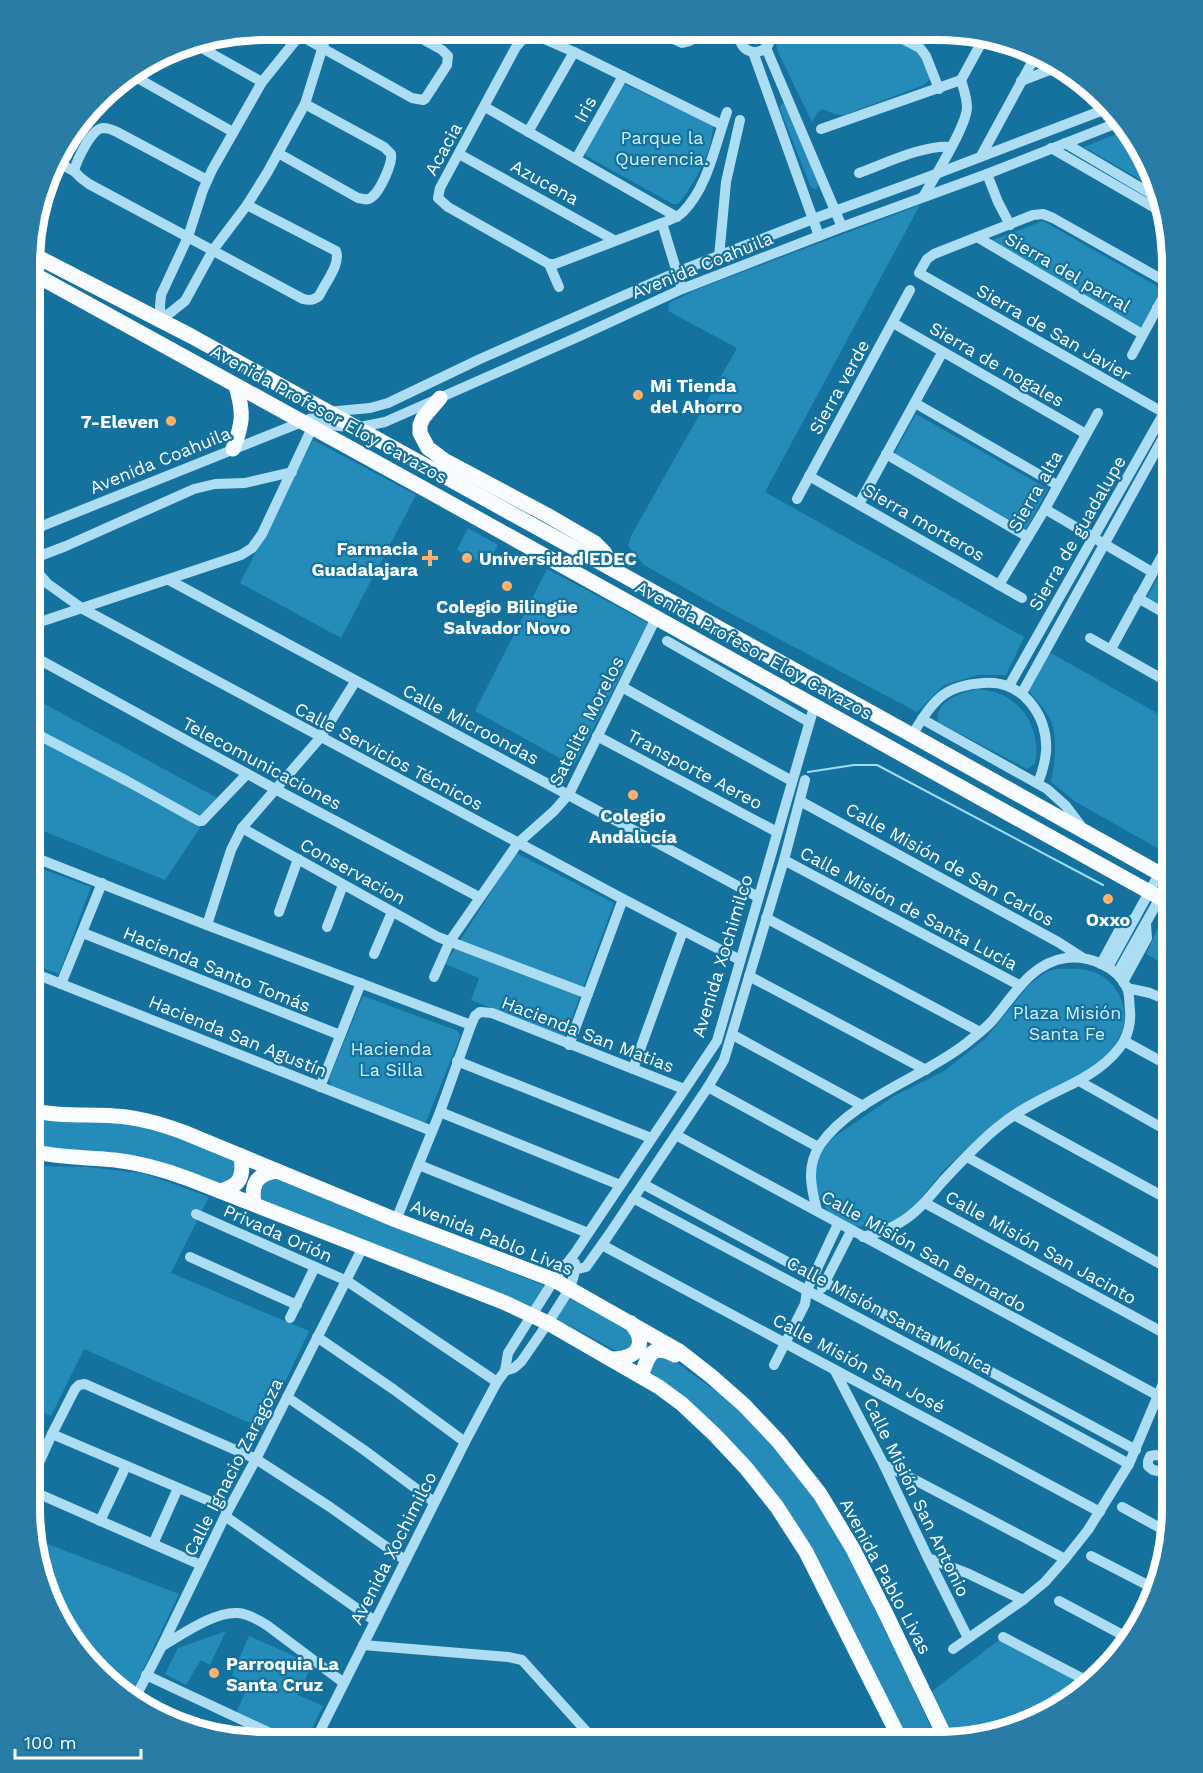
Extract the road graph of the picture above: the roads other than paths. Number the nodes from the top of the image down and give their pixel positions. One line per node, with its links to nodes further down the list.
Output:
1 (292, 40): 24 (street)
2 (310, 40): 13 (street)
3 (324, 40): 13 (street)
4 (424, 40): 13 (street)
5 (522, 40): 29 (street, Acacia)
6 (547, 40): 16 (street, Acacia)
7 (676, 40): 8 (street)
8 (691, 40)
9 (740, 40): 17 (street)
10 (770, 40): 14 (street)
11 (904, 40): 25 (street)
12 (980, 45): 22 (street)
13 (321, 48): 27 (street)
14 (766, 48): 17 (street); 26 (street)
15 (203, 49): 24 (street)
16 (574, 52): 20 (street); 37 (street)
17 (753, 52): 28 (street)
18 (1032, 62): 23 (street)
19 (1049, 70): 23 (street)
20 (623, 76): 34 (street); 44 (street, Iris)
21 (139, 79): 36 (street)
22 (961, 80): 25 (street); 39 (street)
23 (1021, 81): 43 (street)
24 (262, 82): 36 (street)
25 (939, 89): 35 (street)
26 (787, 98): 28 (street); 53 (street)
27 (305, 104): 41 (street); 41 (street)
28 (771, 104): 56 (street)
29 (484, 107): 37 (street); 42 (street, Acacia)
30 (1101, 110): 43 (street, Avenida Coahuila)
31 (727, 112): 34 (street)
32 (740, 120): 47 (street)
33 (1113, 124): 38 (street, Avenida Coahuila)
34 (722, 125): 45 (street)
35 (821, 129)
36 (233, 132): 52 (street)
37 (528, 132): 44 (street)
38 (1065, 143): 40 (street, Avenida Coahuila); 54 (street)
39 (951, 147): 49 (street); 50 (street)
40 (1051, 148): 51 (street, Avenida Coahuila); 58 (street)
41 (278, 153): 57 (street)
42 (459, 154): 68 (street, Azucena); 72 (street, Acacia)
43 (981, 156): 50 (street, Avenida Coahuila)
44 (576, 159): 60 (street)
45 (710, 163): 47 (street); 60 (street)
46 (64, 166): 48 (street)
47 (728, 169): 70 (street)
48 (74, 171): 52 (street); 66 (street)
49 (859, 173)
50 (937, 173): 55 (street); 59 (street, Avenida Coahuila)
51 (987, 174): 55 (street, Avenida Coahuila); 63 (street)
52 (207, 180): 66 (street)
53 (828, 193): 56 (street); 59 (street)
54 (1151, 194)
55 (923, 196): 64 (street, Avenida Coahuila)
56 (807, 200): 61 (street)
57 (247, 205): 69 (street); 69 (street)
58 (1155, 208)
59 (835, 211): 61 (street, Avenida Coahuila); 64 (street)
60 (677, 217): 62 (street)
61 (813, 219): 65 (street); 70 (street, Avenida Coahuila)
62 (662, 223): 68 (street); 73 (street)
63 (1010, 225): 67 (street); 74 (street)
64 (842, 227): 65 (street, Avenida Coahuila)
65 (819, 236): 77 (street, Avenida Coahuila)
66 (188, 237): 69 (street); 83 (street)
67 (977, 237): 85 (street, Sierra del parral); 95 (street, Sierra de San Javier)
68 (614, 240): 72 (street)
69 (213, 250): 83 (street)
70 (719, 257): 73 (street, Avenida Coahuila)
71 (40, 258): 83 (main road, Avenida Profesor Eloy Cavazos)
72 (549, 264): 76 (street)
73 (677, 272): 77 (street); 89 (street, Avenida Coahuila)
74 (1162, 276)
75 (40, 277): 82 (main road, Avenida Profesor Eloy Cavazos)
76 (559, 287)
77 (682, 289): 91 (street, Avenida Coahuila)
78 (910, 290): 84 (street, Sierra verde)
79 (1162, 299): 80 (street)
80 (1157, 308): 81 (street); 85 (street)
81 (1162, 311)
82 (108, 315): 83 (main road); 88 (main road, Avenida Profesor Eloy Cavazos)
83 (161, 320): 88 (main road); 94 (main road, Avenida Profesor Eloy Cavazos)
84 (893, 323): 86 (street, Sierra de nogales); 108 (street, Sierra verde)
85 (1142, 334): 87 (street)
86 (942, 352): 92 (street); 102 (street, Sierra de nogales)
87 (1132, 355)
88 (193, 361): 90 (main road, Avenida Profesor Eloy Cavazos)
89 (440, 379): 91 (street); 93 (street, Avenida Coahuila)
90 (236, 386): 97 (main road, Avenida Profesor Eloy Cavazos); 103 (main road)
91 (444, 396): 98 (street, Avenida Coahuila); 107 (main road)
92 (915, 403): 104 (street); 109 (street)
93 (362, 409): 94 (street, Avenida Coahuila); 98 (street)
94 (327, 412): 97 (street, Avenida Coahuila); 99 (main road, Avenida Profesor Eloy Cavazos)
95 (1162, 412)
96 (1098, 413): 102 (street, Sierra alta)
97 (307, 425): 99 (street, Avenida Coahuila); 103 (street, Avenida Coahuila); 106 (street); 128 (main road, Avenida Profesor Eloy Cavazos)
98 (372, 425): 99 (street, Avenida Coahuila)
99 (356, 428): 105 (main road, Avenida Profesor Eloy Cavazos)
100 (1162, 430): 115 (street, Sierra de guadalupe)
101 (1162, 433): 116 (street, Sierra de guadalupe)
102 (1086, 434): 109 (street, Sierra alta)
103 (233, 449): 113 (street, Avenida Coahuila)
104 (886, 454): 111 (street); 114 (street)
105 (426, 467): 107 (main road); 119 (main road, Avenida Profesor Eloy Cavazos)
106 (292, 472): 117 (street); 122 (street)
107 (469, 474): 119 (main road)
108 (809, 476): 110 (street, Sierra verde); 111 (street, Sierra morteros)
109 (1057, 485): 112 (street, Sierra alta)
110 (797, 499)
111 (859, 504): 123 (street, Sierra morteros)
112 (1045, 509): 114 (street, Sierra alta); 115 (street)
113 (40, 527)
114 (1028, 537): 123 (street, Sierra alta)
115 (1093, 538): 116 (street); 137 (street, Sierra de guadalupe)
116 (1105, 544): 120 (street); 139 (street, Sierra de guadalupe)
117 (40, 556)
118 (1162, 560): 120 (street)
119 (615, 570): 136 (main road, Avenida Profesor Eloy Cavazos)
120 (1152, 572): 125 (street)
121 (40, 575): 126 (street, Calle Servicios Técnicos)
122 (169, 580): 126 (street); 135 (street, Calle Microondas)
123 (999, 585): 124 (street, Sierra morteros)
124 (1022, 597)
125 (1138, 598): 127 (street); 132 (street)
126 (83, 609): 129 (street); 146 (street, Calle Servicios Técnicos)
127 (1162, 612)
128 (656, 618): 138 (street, Satelite Morelos); 140 (main road, Avenida Profesor Eloy Cavazos)
129 (40, 622)
130 (1090, 638): 132 (street)
131 (667, 641): 142 (street)
132 (1111, 649): 134 (street)
133 (40, 660): 148 (street, Telecomunicaciones)
134 (1162, 679)
135 (355, 682): 146 (street); 153 (street, Calle Microondas)
136 (824, 686): 140 (main road); 143 (main road, Avenida Profesor Eloy Cavazos)
137 (1009, 686): 139 (street); 141 (street)
138 (622, 687): 145 (street, Satelite Morelos); 150 (street)
139 (1022, 693): 151 (street)
140 (814, 707): 142 (street, Avenida Xochimilco); 147 (main road, Avenida Profesor Eloy Cavazos)
141 (922, 719): 143 (street); 151 (street)
142 (809, 722): 150 (street, Avenida Xochimilco)
143 (906, 732): 147 (main road); 157 (main road, Avenida Profesor Eloy Cavazos)
144 (40, 735): 148 (street)
145 (597, 736): 153 (street, Satelite Morelos); 156 (street, Transporte Aereo)
146 (320, 738): 152 (street); 158 (street, Calle Servicios Técnicos)
147 (895, 751): 167 (main road, Avenida Profesor Eloy Cavazos)
148 (248, 774): 152 (street, Telecomunicaciones)
149 (805, 780): 154 (street)
150 (792, 781): 156 (street, Avenida Xochimilco)
151 (1038, 783): 157 (street)
152 (275, 789): 155 (street); 165 (street, Telecomunicaciones)
153 (569, 794): 158 (street, Satelite Morelos); 166 (street, Calle Microondas)
154 (800, 801): 161 (street); 178 (street, Calle Misión de San Carlos)
155 (242, 828): 160 (street, Conservacion); 172 (street)
156 (777, 832): 166 (street, Avenida Xochimilco)
157 (1087, 833): 162 (main road, Avenida Profesor Eloy Cavazos)
158 (518, 843): 165 (street, Satelite Morelos); 168 (street, Calle Servicios Técnicos)
159 (40, 859): 163 (street)
160 (298, 860): 164 (street, Conservacion); 169 (street)
161 (784, 860): 171 (street); 187 (street, Calle Misión de Santa Lucía)
162 (1162, 875)
163 (102, 883): 172 (street); 175 (street)
164 (343, 885): 170 (street, Conservacion); 173 (street)
165 (479, 897): 176 (street, Satelite Morelos)
166 (758, 897): 179 (street, Avenida Xochimilco)
167 (1161, 898): 180 (street); 184 (street)
168 (623, 899): 174 (street, Calle Servicios Técnicos); 188 (street)
169 (279, 912)
170 (392, 912): 176 (street, Conservacion); 177 (street)
171 (766, 918): 182 (street); 191 (street)
172 (207, 925): 185 (street)
173 (327, 927)
174 (683, 931): 179 (street, Calle Servicios Técnicos); 198 (street)
175 (83, 933): 186 (street); 192 (street, Hacienda Santo Tomás)
176 (450, 941): 183 (street, Satelite Morelos); 188 (street, Conservacion)
177 (374, 954)
178 (1083, 958): 180 (street); 187 (street)
179 (740, 960): 203 (street, Avenida Xochimilco)
180 (1104, 966): 184 (street)
181 (40, 976): 186 (street, Hacienda San Agustín)
182 (749, 976): 193 (street); 199 (street)
183 (434, 977)
184 (1123, 981): 189 (street); 194 (street)
185 (361, 983): 190 (street); 192 (street)
186 (61, 984): 201 (street, Hacienda San Agustín)
187 (1019, 985): 191 (street)
188 (588, 994): 195 (street)
189 (1162, 998)
190 (471, 1025): 195 (street, Hacienda San Matias); 196 (street)
191 (980, 1032): 199 (street)
192 (340, 1035): 201 (street)
193 (733, 1035): 202 (street); 204 (street)
194 (1124, 1041): 197 (street); 200 (street)
195 (569, 1045): 198 (street, Hacienda San Matias)
196 (457, 1061): 206 (street); 211 (street)
197 (1162, 1062)
198 (633, 1069): 203 (street, Hacienda San Matias)
199 (926, 1071): 204 (street)
200 (1079, 1081): 207 (street); 208 (street)
201 (320, 1087): 209 (street, Hacienda San Agustín)
202 (708, 1087): 210 (street); 212 (street)
203 (684, 1089): 211 (street, Avenida Xochimilco)
204 (863, 1106): 212 (street)
205 (40, 1112): 214 (main road, Avenida Pablo Livas)
206 (440, 1112): 209 (street); 219 (street)
207 (1014, 1115): 215 (street); 221 (street)
208 (1162, 1128)
209 (432, 1131): 216 (street)
210 (676, 1135): 218 (street); 225 (street, Calle Misión San Bernardo)
211 (651, 1138): 219 (street, Avenida Xochimilco)
212 (818, 1147): 225 (street)
213 (40, 1153): 220 (main road)
214 (241, 1156): 217 (main road, Avenida Pablo Livas); 220 (main road)
215 (967, 1158): 223 (street); 235 (street)
216 (419, 1165): 227 (street); 230 (street)
217 (277, 1171): 224 (main road); 227 (main road, Avenida Pablo Livas)
218 (643, 1184): 222 (street); 238 (street, Calle Misión Santa Mónica)
219 (620, 1185): 230 (street, Avenida Xochimilco)
220 (220, 1191): 224 (main road)
221 (1162, 1196)
222 (633, 1198): 232 (street); 243 (street, Calle Misión Santa Mónica)
223 (925, 1203): 231 (street); 251 (street, Calle Misión San Jacinto)
224 (254, 1204): 233 (main road)
225 (817, 1210): 228 (street, Calle Misión San Bernardo)
226 (196, 1214): 237 (street, Privada Orión)
227 (396, 1220): 239 (main road, Avenida Pablo Livas)
228 (838, 1224): 229 (street, Calle Misión San Bernardo); 238 (street)
229 (851, 1231): 231 (street, Calle Misión San Bernardo); 241 (street)
230 (588, 1233): 236 (street, Avenida Xochimilco)
231 (863, 1237): 264 (street, Calle Misión San Bernardo)
232 (602, 1245): 236 (street); 253 (street, Calle Misión San José)
233 (363, 1247): 240 (street, Calle Ignacio Zaragoza); 247 (main road)
234 (190, 1257): 246 (street)
235 (1162, 1264)
236 (571, 1266): 239 (street, Avenida Xochimilco); 242 (street, Avenida Xochimilco)
237 (315, 1267): 240 (street, Privada Orión); 246 (street)
238 (813, 1277): 241 (street, Calle Misión Santa Mónica); 243 (street)
239 (554, 1280): 242 (main road, Avenida Pablo Livas); 247 (street, Avenida Xochimilco)
240 (347, 1281): 252 (street, Calle Ignacio Zaragoza); 262 (street, Privada Orión)
241 (825, 1283): 244 (street); 255 (street, Calle Misión Santa Mónica)
242 (570, 1288): 249 (street, Avenida Xochimilco); 250 (main road, Avenida Pablo Livas)
243 (807, 1290): 244 (street, Calle Misión Santa Mónica); 245 (street)
244 (818, 1295): 245 (street); 261 (street, Calle Misión Santa Mónica)
245 (805, 1304): 253 (street)
246 (297, 1305): 248 (street)
247 (532, 1315): 249 (main road); 257 (street, Avenida Xochimilco)
248 (290, 1318)
249 (548, 1323): 254 (main road); 257 (street, Avenida Xochimilco)
250 (631, 1323): 254 (main road); 260 (main road, Avenida Pablo Livas)
251 (1162, 1332)
252 (317, 1337): 265 (street, Calle Ignacio Zaragoza); 267 (street)
253 (785, 1342): 256 (street); 258 (street, Calle Misión San José)
254 (611, 1359): 259 (main road)
255 (977, 1364): 261 (street); 268 (street, Calle Misión Santa Mónica)
256 (774, 1365)
257 (505, 1371): 262 (street, Avenida Xochimilco)
258 (835, 1371): 273 (street, Calle Misión San Antonio); 280 (street, Calle Misión San José)
259 (641, 1376): 260 (main road); 307 (main road)
260 (711, 1376): 308 (main road, Avenida Pablo Livas)
261 (970, 1377): 272 (street, Calle Misión Santa Mónica)
262 (497, 1382): 267 (street, Avenida Xochimilco)
263 (1162, 1384): 264 (street)
264 (1157, 1395): 268 (street)
265 (287, 1397): 270 (street, Calle Ignacio Zaragoza); 278 (street)
266 (52, 1434): 270 (street); 271 (street); 274 (street)
267 (465, 1442): 278 (street, Avenida Xochimilco)
268 (1136, 1449): 272 (street)
269 (1162, 1457): 275 (street)
270 (256, 1459): 281 (street, Calle Ignacio Zaragoza); 288 (street)
271 (40, 1461)
272 (1129, 1464): 280 (street)
273 (884, 1465): 286 (street, Calle Misión San Antonio); 287 (street)
274 (126, 1466): 276 (street); 282 (street)
275 (1162, 1472)
276 (178, 1488): 281 (street); 284 (street)
277 (40, 1494): 282 (street)
278 (434, 1502): 288 (street, Avenida Xochimilco)
279 (1122, 1507): 283 (street)
280 (1100, 1512): 287 (street)
281 (226, 1513): 289 (street, Calle Ignacio Zaragoza); 293 (street)
282 (100, 1521): 284 (street)
283 (1162, 1528)
284 (153, 1544): 289 (street)
285 (1091, 1556): 290 (street)
286 (928, 1558): 291 (street); 296 (street, Calle Misión San Antonio)
287 (1065, 1559): 291 (street)
288 (405, 1560): 293 (street, Avenida Xochimilco)
289 (201, 1565): 298 (street, Calle Ignacio Zaragoza)
290 (1149, 1586)
291 (1023, 1600): 296 (street)
292 (1059, 1601): 294 (street)
293 (375, 1621): 297 (street, Avenida Xochimilco)
294 (1123, 1635)
295 (1003, 1637): 301 (street)
296 (968, 1638): 299 (street)
297 (363, 1644): 302 (street, Avenida Xochimilco); 306 (street)
298 (162, 1646): 300 (street, Calle Ignacio Zaragoza); 302 (street)
299 (953, 1649)
300 (146, 1675): 303 (street, Calle Ignacio Zaragoza); 304 (street)
301 (1084, 1679)
302 (344, 1683): 305 (street, Avenida Xochimilco)
303 (137, 1693)
304 (268, 1732)
305 (320, 1732)
306 (587, 1732)
307 (897, 1732)
308 (943, 1732)

